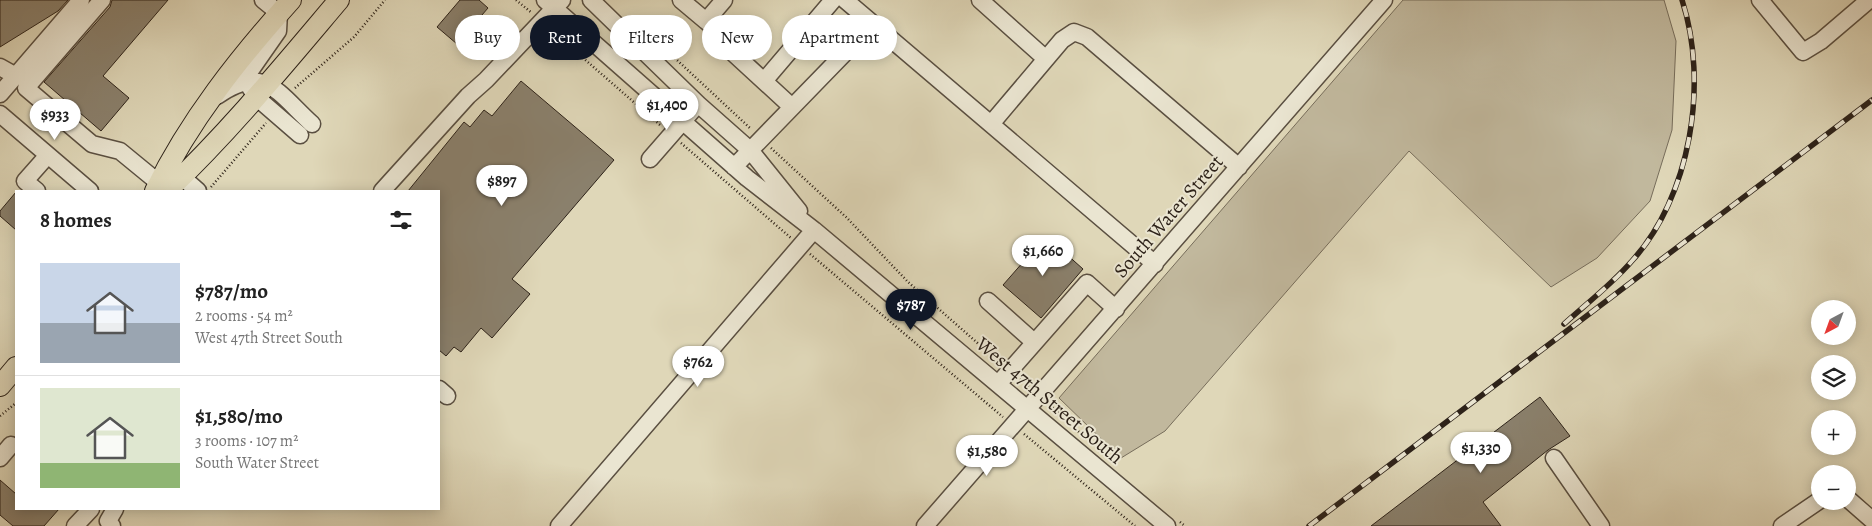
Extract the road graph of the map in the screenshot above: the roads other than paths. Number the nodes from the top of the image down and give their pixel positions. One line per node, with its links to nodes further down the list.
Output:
1 (81, 0): 24 (street)
2 (102, 0): 41 (street)
3 (263, 0): 15 (street)
4 (339, 0): 26 (main road)
5 (591, 0): 29 (street)
6 (681, 0): 18 (street)
7 (724, 0): 16 (street)
8 (833, 0): 25 (street)
9 (845, 0): 17 (street)
10 (980, 0): 20 (street)
11 (1383, 0): 39 (street, South Water Street)
12 (1760, 0): 13 (street)
13 (1869, 0)
14 (554, 3): 34 (street); 45 (street)
15 (285, 7): 26 (street); 28 (main road)
16 (711, 15)
17 (862, 15)
18 (702, 18)
19 (897, 45): 32 (street)
20 (1046, 59): 32 (street); 39 (street)
21 (741, 60): 25 (street)
22 (838, 60): 30 (street)
23 (0, 67): 24 (street)
24 (16, 76): 27 (street)
25 (764, 81): 30 (street)
26 (258, 87): 28 (street); 33 (street); 40 (main road)
27 (0, 94)
28 (209, 101): 41 (main road)
29 (698, 104): 34 (street); 35 (street)
30 (792, 107): 35 (street)
31 (0, 114): 36 (street)
32 (990, 124): 47 (street)
33 (306, 129)
34 (677, 129): 37 (street); 38 (street)
35 (756, 144): 38 (street); 46 (street)
36 (48, 155): 42 (street); 43 (street)
37 (650, 159)
38 (734, 167): 46 (street)
39 (1239, 167): 47 (street, South Water Street)
40 (182, 178): 41 (main road); 44 (street)
41 (160, 188)
42 (36, 190)
43 (89, 190)
44 (197, 190)
45 (383, 190)
46 (814, 230): 52 (street, West 47th Street South); 66 (street)
47 (1155, 264): 49 (street, South Water Street)
48 (988, 301): 50 (street)
49 (1116, 309): 50 (street); 54 (street, South Water Street)
50 (1034, 342): 52 (street)
51 (15, 368): 53 (main road)
52 (998, 384): 54 (street, West 47th Street South)
53 (0, 386)
54 (1028, 408): 63 (street, West 47th Street South); 67 (street, South Water Street)
55 (9, 445): 56 (street)
56 (0, 458)
57 (1554, 458): 68 (street)
58 (1811, 506): 69 (street)
59 (1856, 506): 62 (street)
60 (90, 510): 64 (street)
61 (114, 510): 65 (street)
62 (1872, 520)
63 (1172, 523)
64 (76, 526)
65 (112, 526)
66 (559, 526)
67 (925, 526)
68 (1601, 526)
69 (1782, 526)

